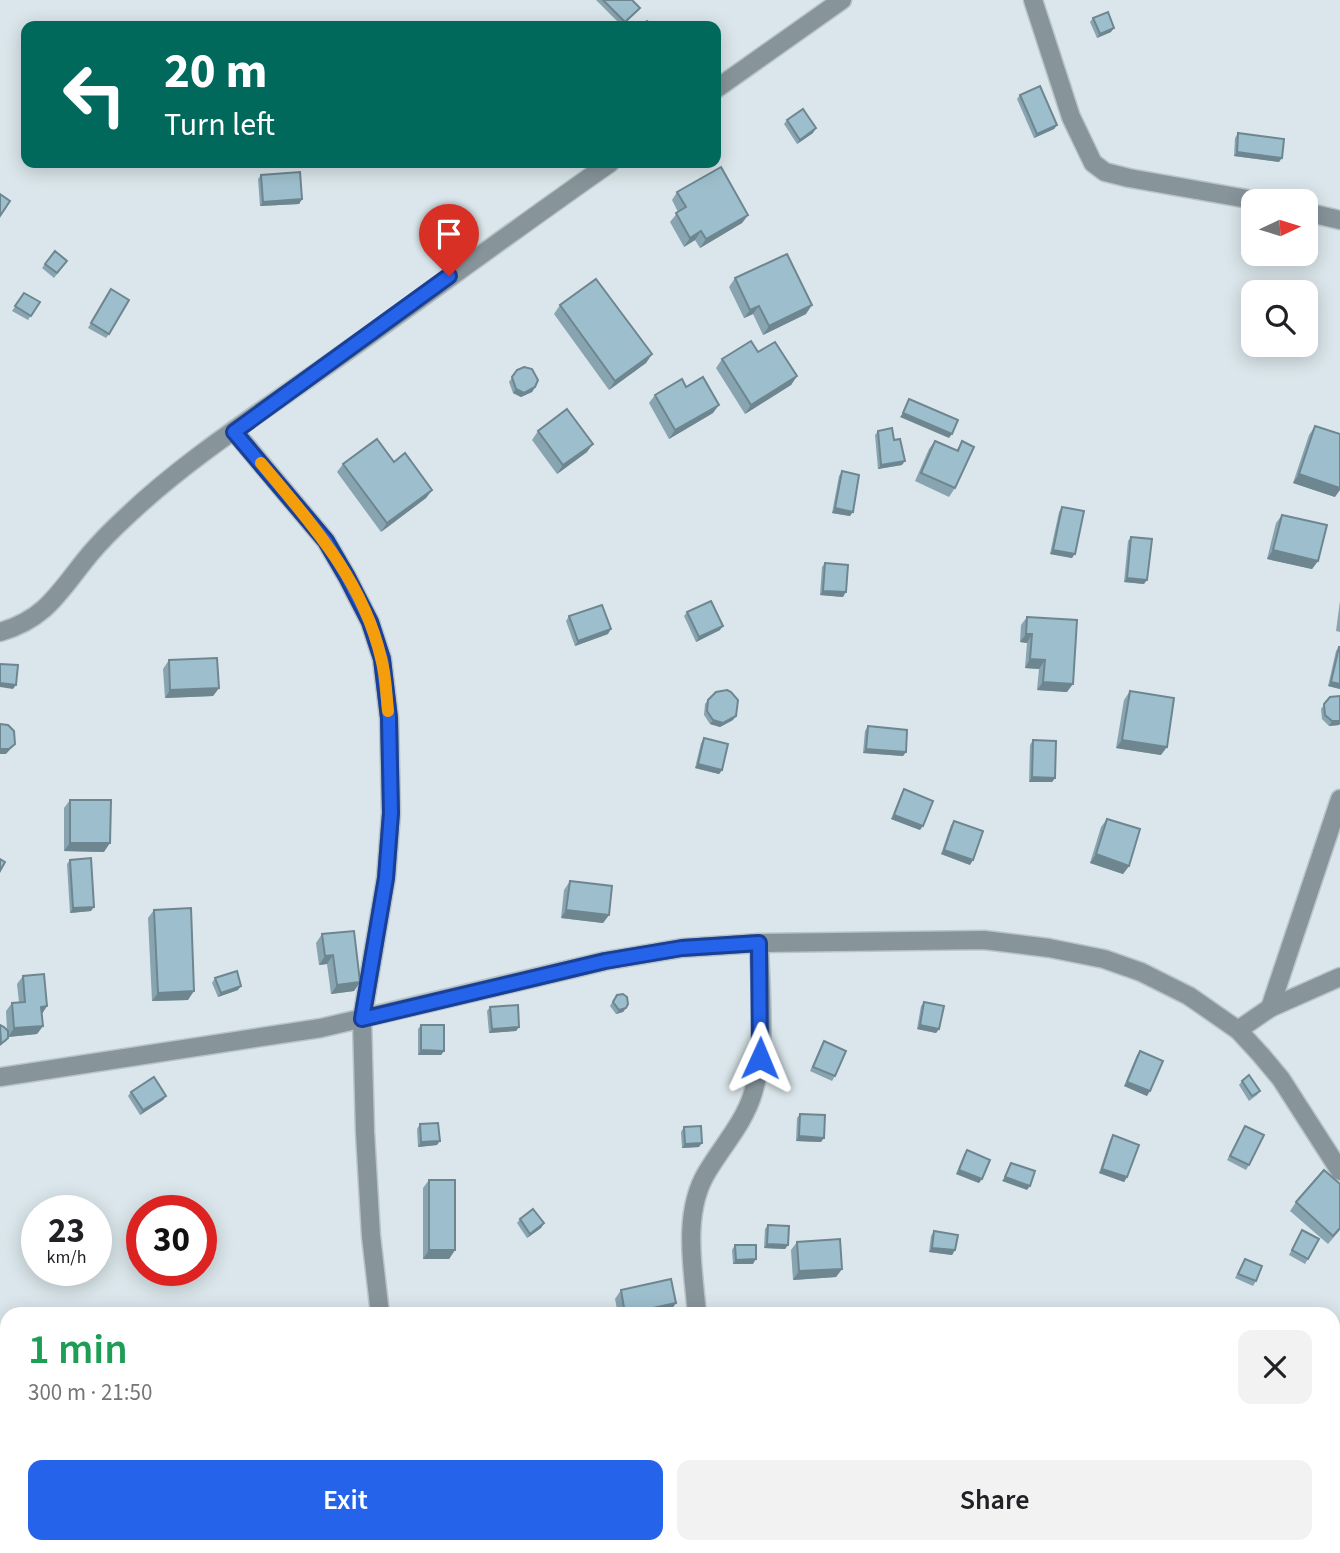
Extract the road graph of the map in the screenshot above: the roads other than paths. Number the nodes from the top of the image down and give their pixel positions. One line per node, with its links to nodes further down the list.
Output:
1 (842, 0): 3 (street)
2 (1033, 0): 5 (street)
3 (721, 85)
4 (603, 168): 8 (street)
5 (1241, 198)
6 (1318, 215): 7 (street)
7 (1340, 220)
8 (234, 432): 9 (street); 14 (street)
9 (0, 632)
10 (1340, 799): 13 (street)
11 (759, 943): 14 (street); 15 (street); 19 (street)
12 (1340, 977): 13 (street)
13 (1270, 1008): 15 (street)
14 (362, 1019): 16 (street); 18 (street)
15 (1238, 1030): 17 (street)
16 (0, 1077)
17 (1340, 1171)
18 (379, 1307)
19 (696, 1307)

